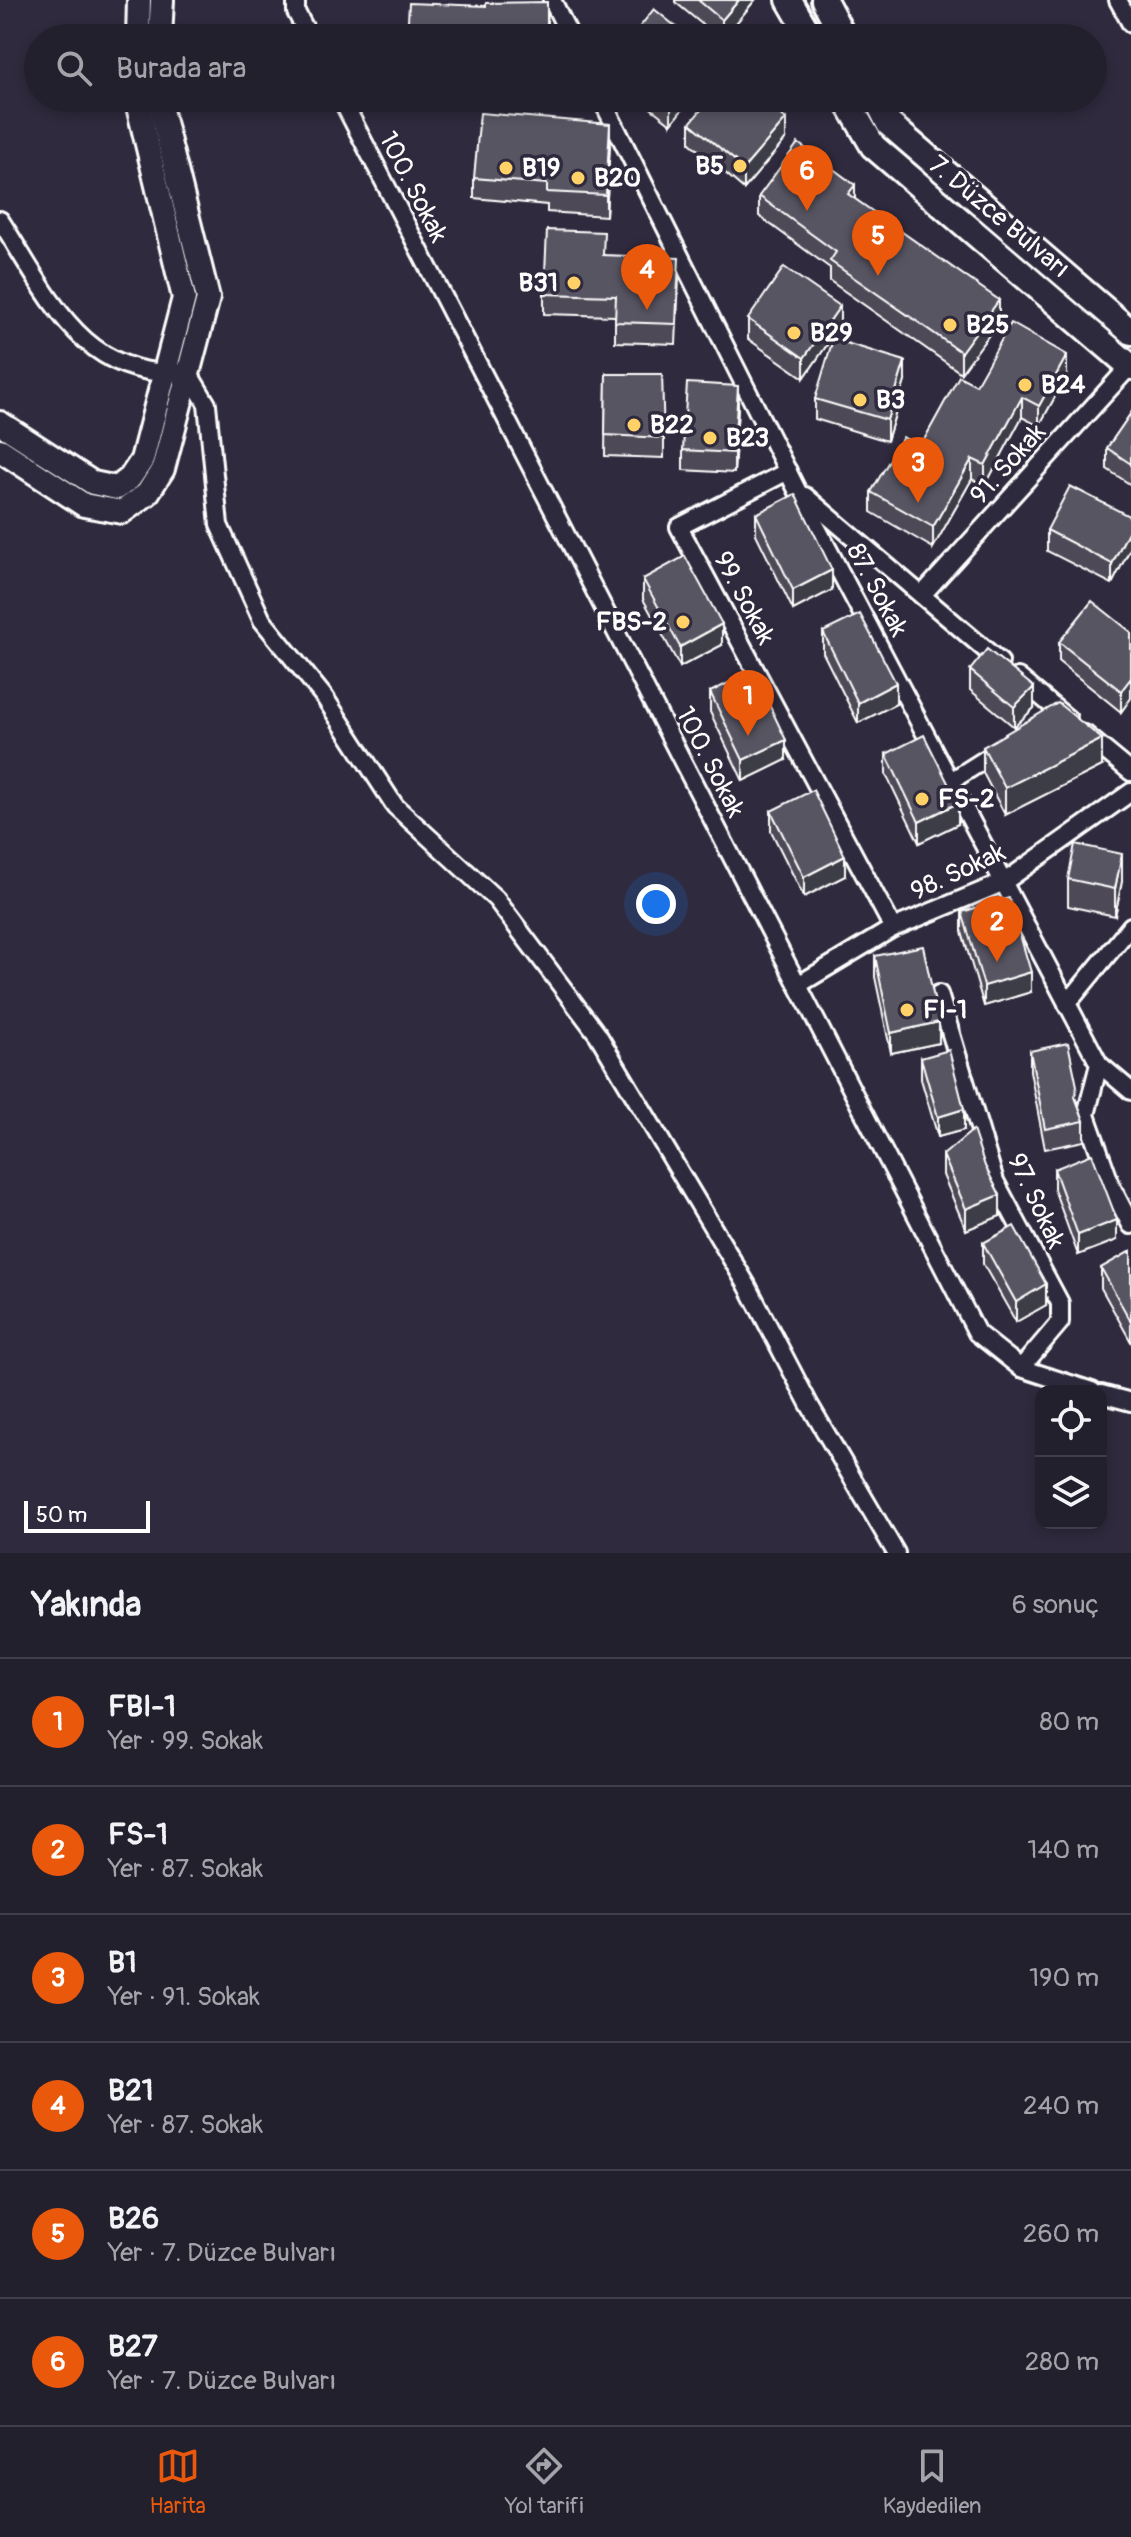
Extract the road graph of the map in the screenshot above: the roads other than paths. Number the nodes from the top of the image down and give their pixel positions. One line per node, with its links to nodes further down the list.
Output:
1 (139, 0): 8 (main road)
2 (162, 0): 9 (main road)
3 (296, 0): 10 (street)
4 (552, 0): 11 (street)
5 (789, 0): 12 (main road)
6 (824, 0): 13 (main road)
7 (1118, 0): 14 (street)
8 (138, 24)
9 (161, 24)
10 (302, 24)
11 (564, 24)
12 (803, 24)
13 (837, 24)
14 (1131, 24)
15 (139, 112): 25 (main road)
16 (162, 112): 24 (main road)
17 (348, 112): 38 (street, 100. Sokak)
18 (608, 112): 28 (street, 87. Sokak)
19 (853, 112): 23 (main road, 7. Düzce Bulvarı)
20 (883, 112): 22 (main road)
21 (0, 220): 25 (street)
22 (1131, 332)
23 (1130, 366): 30 (street, 91. Sokak)
24 (188, 372): 25 (street); 27 (main road); 48 (street)
25 (164, 375): 26 (main road)
26 (0, 423)
27 (0, 450)
28 (788, 471): 29 (street, 87. Sokak); 37 (street, 99. Sokak)
29 (797, 490): 30 (street); 33 (street, 87. Sokak)
30 (922, 595): 32 (street)
31 (1010, 742): 33 (street)
32 (1131, 772)
33 (951, 781): 35 (street, 87. Sokak)
34 (1131, 792): 35 (street, 98. Sokak)
35 (1004, 882): 37 (street, 98. Sokak); 40 (street, 87. Sokak)
36 (1131, 926): 40 (street)
37 (893, 928): 38 (street, 98. Sokak)
38 (798, 985): 44 (street, 100. Sokak)
39 (939, 994): 44 (street, 97. Sokak)
40 (1067, 1004): 41 (street, 87. Sokak)
41 (1099, 1064): 42 (street, 87. Sokak); 43 (street)
42 (1131, 1091)
43 (1131, 1225)
44 (1021, 1368): 45 (street, 100. Sokak)
45 (1073, 1385)
46 (1107, 1396): 47 (street)
47 (1131, 1402)
48 (896, 1553)

